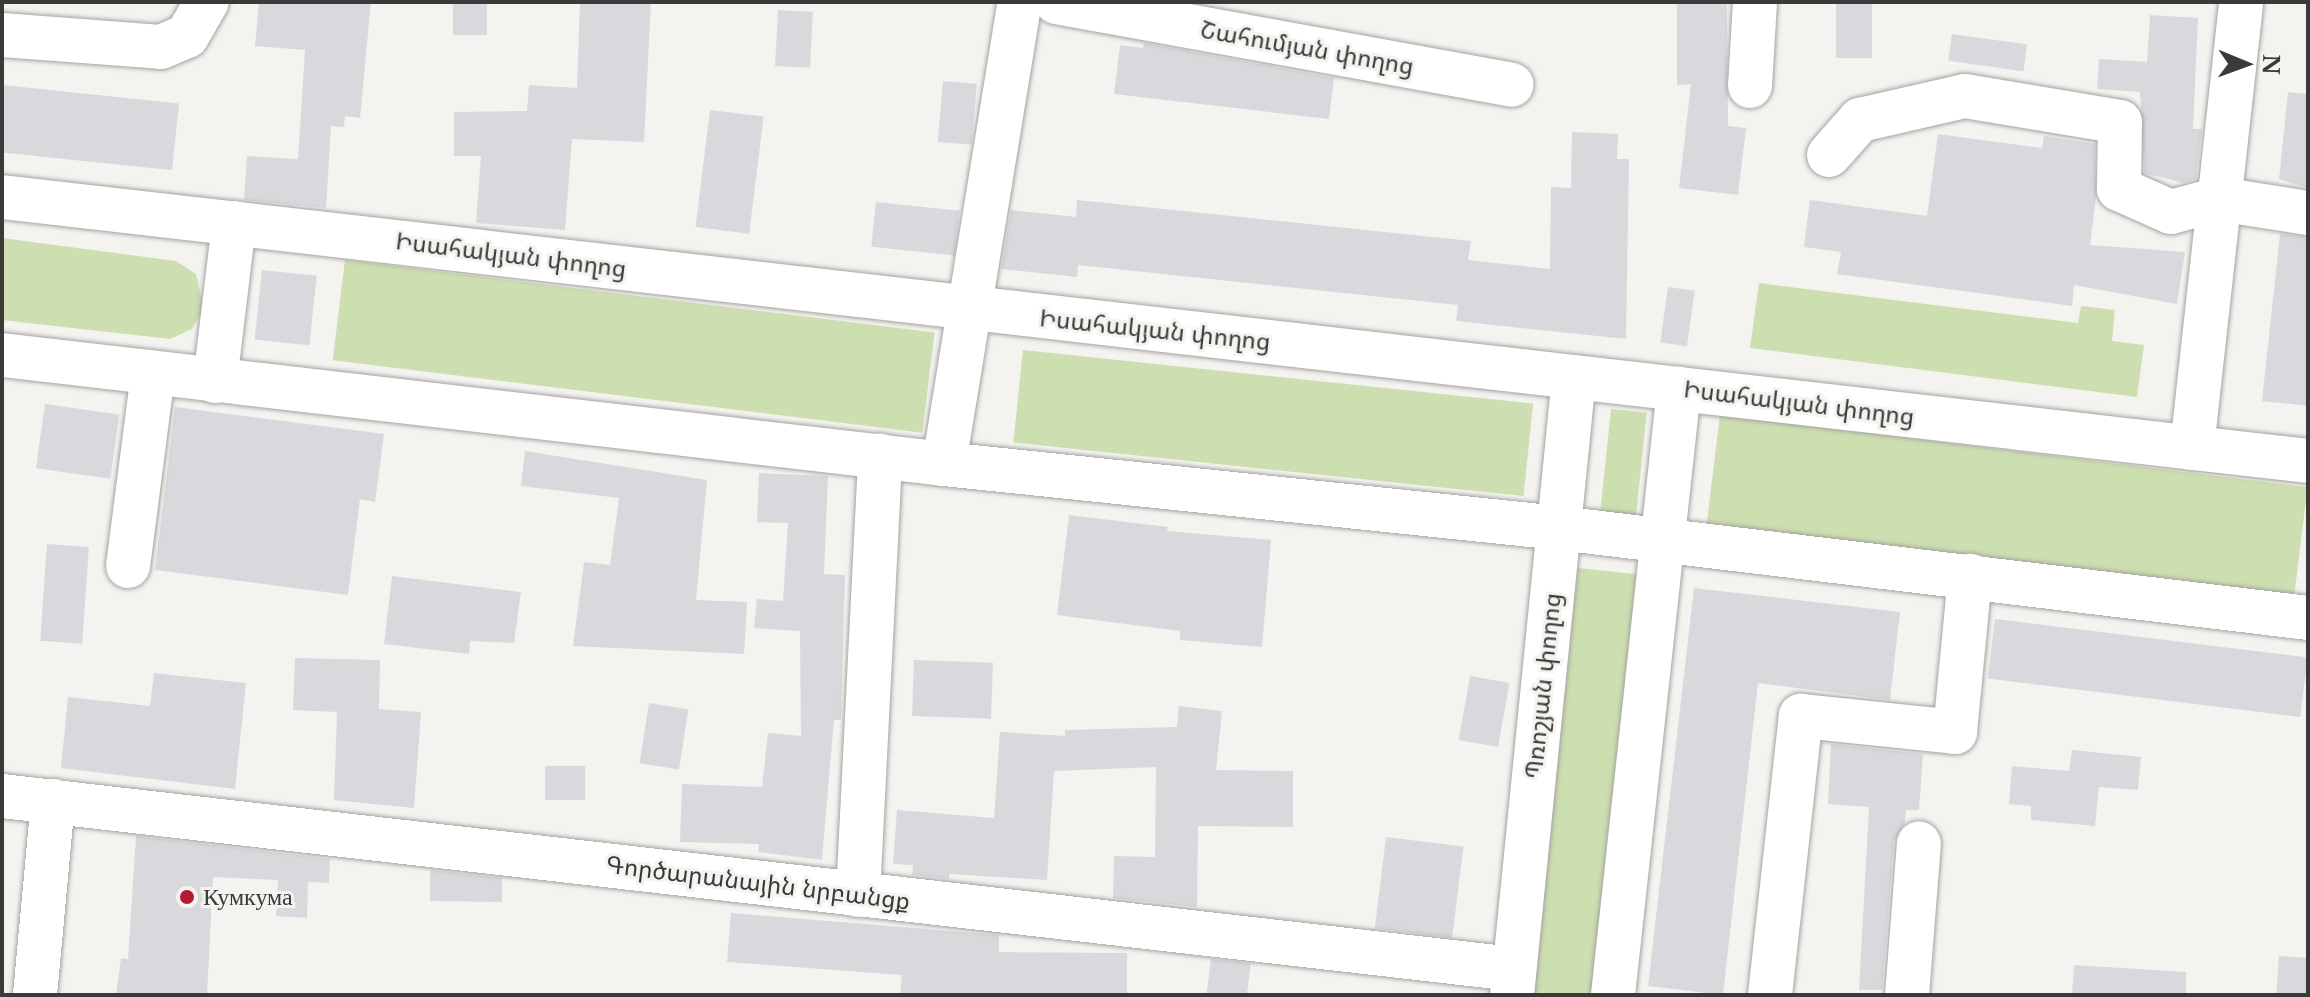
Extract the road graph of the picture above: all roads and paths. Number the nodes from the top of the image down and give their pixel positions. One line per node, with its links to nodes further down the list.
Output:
1 (1020, 2): 14 (street)
2 (1056, 2): 7 (street, Շահումյան փողոց)
3 (1755, 2): 8 (street)
4 (2241, 2): 11 (street)
5 (197, 19): 6 (street)
6 (2, 35)
7 (1511, 85)
8 (1750, 86)
9 (1829, 155): 11 (street)
10 (2, 197): 13 (street, Իսահակյան փողոց)
11 (2219, 199): 12 (street); 20 (street)
12 (2308, 213)
13 (234, 223): 14 (street, Իսահակյան փողոց); 18 (street)
14 (969, 309): 17 (street, Իսահակյան փողոց); 23 (street)
15 (2, 355): 16 (street)
16 (153, 373): 18 (street); 26 (street)
17 (1574, 377): 19 (street, Իսահակյան փողոց); 24 (street, Պռոշյան փողոց)
18 (215, 381): 21 (street)
19 (1679, 389): 20 (street, Իսահակյան փողոց); 25 (street)
20 (2192, 448): 22 (street, Իսահակյան փողոց)
21 (880, 456): 23 (street); 32 (street)
22 (2308, 461)
23 (944, 464): 24 (street)
24 (1559, 528): 25 (street); 33 (street, Պռոշյան փողոց)
25 (1662, 541): 27 (street); 35 (street)
26 (128, 566)
27 (1970, 576): 28 (street); 36 (street)
28 (2308, 618)
29 (2, 796): 30 (street, Գործարանային նրբանցք)
30 (53, 801): 32 (street, Գործարանային նրբանցք); 34 (street)
31 (1919, 843): 37 (street)
32 (858, 895): 33 (street, Գործարանային նրբանցք)
33 (1513, 982)
34 (35, 995)
35 (1613, 995)
36 (1770, 995)
37 (1907, 995)

